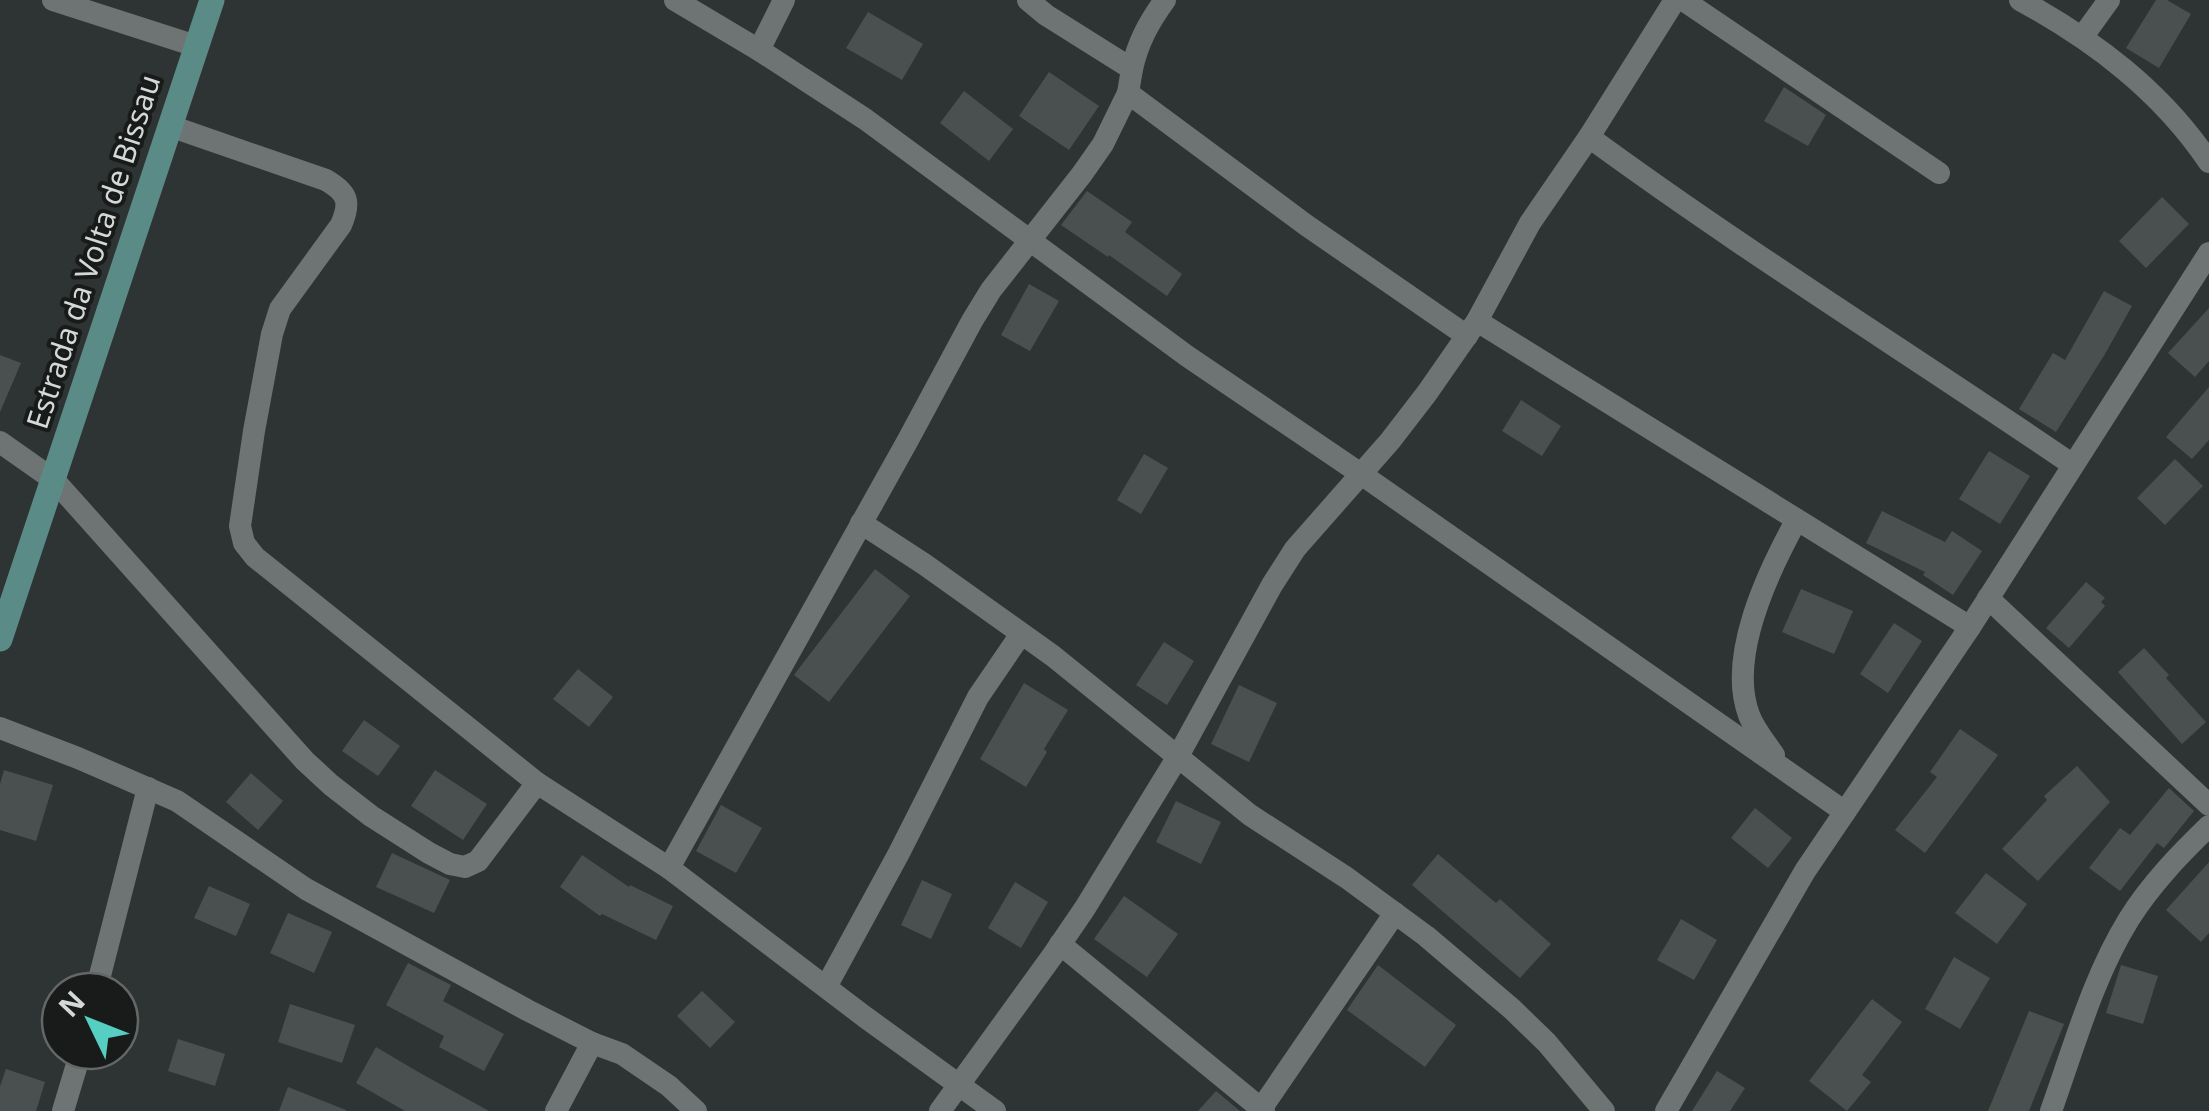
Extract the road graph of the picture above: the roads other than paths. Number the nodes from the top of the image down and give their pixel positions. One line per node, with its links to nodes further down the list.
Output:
1 (53, 0): 12 (street)
2 (212, 0): 12 (main road, Estrada da Volta de Bissau)
3 (675, 0): 13 (street)
4 (784, 0): 13 (street)
5 (1028, 0): 14 (street)
6 (1165, 0): 14 (street)
7 (1675, 0): 17 (street)
8 (1683, 0): 19 (street)
9 (2020, 0): 11 (street)
10 (2109, 0): 11 (street)
11 (2084, 36): 18 (street)
12 (196, 46): 16 (main road, Estrada da Volta de Bissau)
13 (759, 50): 20 (street)
14 (1132, 68): 15 (street)
15 (1128, 93): 20 (street); 22 (street)
16 (170, 126): 26 (main road, Estrada da Volta de Bissau); 36 (street)
17 (1589, 137): 22 (street); 24 (street)
18 (2209, 162)
19 (1939, 173)
20 (1030, 242): 25 (street); 28 (street)
21 (2209, 253): 24 (street)
22 (1472, 328): 25 (street); 27 (street)
23 (0, 442): 26 (street)
24 (2073, 466): 29 (street)
25 (1361, 474): 34 (street); 35 (street)
26 (54, 480): 32 (main road, Estrada da Volta de Bissau); 36 (street)
27 (1796, 521): 30 (street); 35 (street)
28 (861, 523): 31 (street); 41 (street)
29 (1988, 598): 30 (street); 38 (street)
30 (1970, 627): 39 (street)
31 (1022, 634): 34 (street); 45 (street)
32 (0, 638)
33 (0, 728): 37 (street)
34 (1176, 758): 42 (street); 43 (street)
35 (1781, 766): 39 (street)
36 (536, 783): 41 (street)
37 (148, 788): 44 (street); 46 (street)
38 (2209, 805)
39 (1845, 812): 56 (street)
40 (2209, 826): 57 (street)
41 (669, 868): 45 (street)
42 (1395, 913): 49 (street); 55 (street)
43 (1060, 944): 48 (street); 49 (street)
44 (101, 971)
45 (826, 987): 48 (street)
46 (592, 1044): 51 (street); 52 (street)
47 (75, 1071): 50 (street)
48 (959, 1083): 53 (street); 54 (street)
49 (1263, 1110)
50 (63, 1111)
51 (556, 1111)
52 (696, 1111)
53 (940, 1111)
54 (995, 1111)
55 (1604, 1111)
56 (1666, 1111)
57 (2051, 1111)

